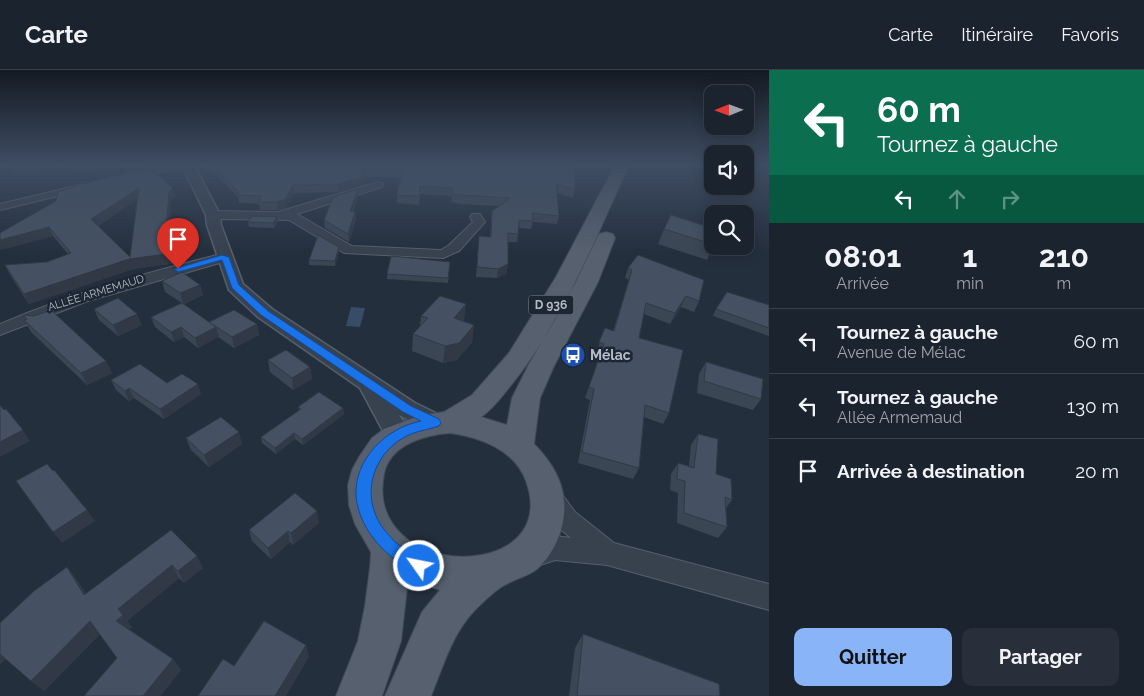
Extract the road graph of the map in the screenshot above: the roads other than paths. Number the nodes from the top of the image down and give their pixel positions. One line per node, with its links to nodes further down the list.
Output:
1 (55, 194): 6 (street)
2 (203, 194): 7 (street)
3 (349, 194): 8 (street)
4 (607, 194): 13 (main road, D 936)
5 (625, 194): 15 (main road, D 936)
6 (0, 207)
7 (213, 215): 8 (street); 10 (street)
8 (280, 216): 9 (street)
9 (476, 216)
10 (224, 257): 11 (street, ALLÉE ARMEMAUD); 12 (street)
11 (0, 330)
12 (370, 385): 13 (street); 14 (street)
13 (443, 422): 14 (main road); 15 (main road)
14 (398, 435): 17 (main road)
15 (518, 447): 16 (main road)
16 (547, 493): 18 (street); 19 (main road)
17 (390, 547): 19 (main road); 21 (main road)
18 (607, 553): 19 (street); 20 (street)
19 (503, 567): 22 (main road)
20 (769, 597)
21 (359, 696)
22 (408, 696)

